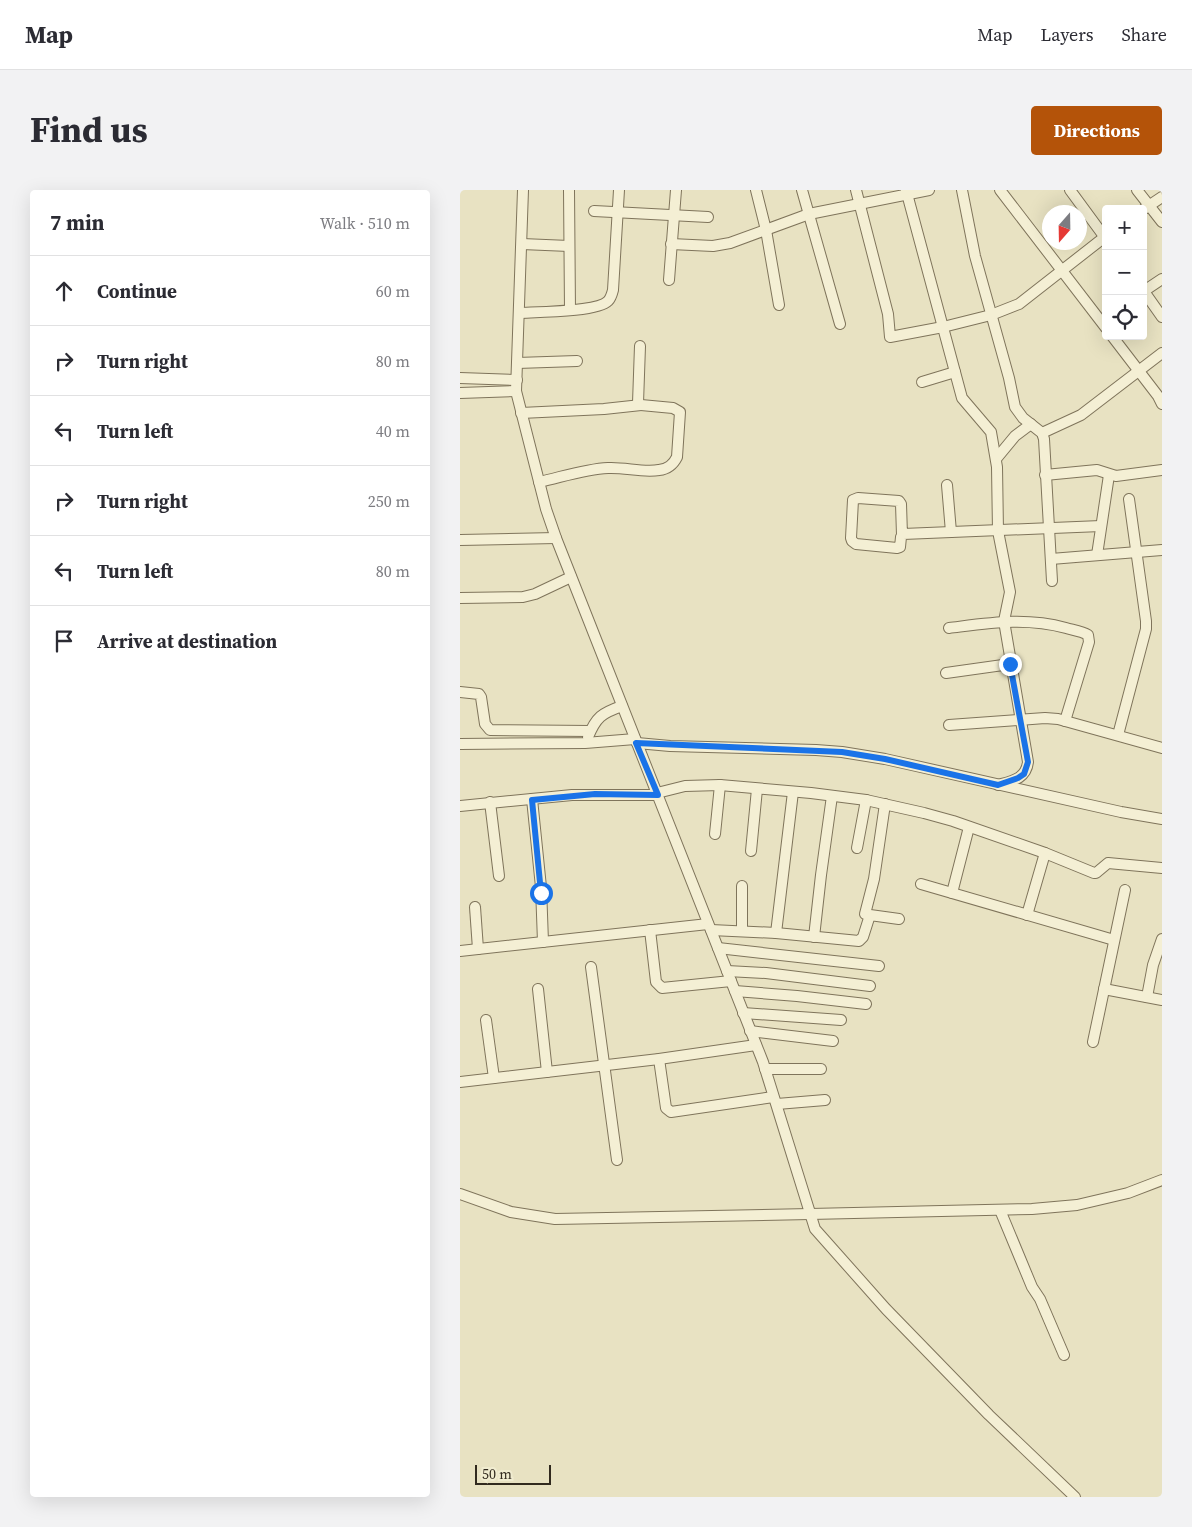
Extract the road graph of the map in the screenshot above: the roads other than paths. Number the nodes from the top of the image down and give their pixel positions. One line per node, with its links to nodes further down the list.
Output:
1 (523, 190): 28 (street)
2 (569, 190): 30 (street)
3 (619, 190): 20 (street)
4 (676, 190): 22 (street)
5 (756, 190): 25 (street)
6 (802, 190): 21 (street)
7 (856, 190): 15 (street)
8 (929, 190): 13 (street)
9 (962, 190): 39 (street)
10 (1000, 190): 31 (street)
11 (1070, 190): 26 (street)
12 (1137, 190): 16 (street)
13 (906, 192): 15 (street); 43 (street)
14 (1162, 198): 17 (street)
15 (859, 203): 21 (street); 43 (street)
16 (1145, 205)
17 (1147, 206)
18 (1147, 208): 24 (street)
19 (594, 212): 20 (street)
20 (618, 213): 22 (street); 37 (street)
21 (809, 214): 25 (street); 42 (street)
22 (674, 216): 23 (street); 29 (street)
23 (708, 217)
24 (1162, 222)
25 (766, 230): 29 (street); 36 (street)
26 (1102, 233)
27 (1102, 239): 31 (street)
28 (522, 244): 30 (street); 38 (street)
29 (672, 244): 33 (street)
30 (570, 246): 37 (street)
31 (1062, 271): 39 (street); 41 (street)
32 (1162, 279): 34 (street)
33 (669, 280)
34 (1147, 289)
35 (1147, 295): 40 (street)
36 (779, 305)
37 (570, 310): 38 (street)
38 (520, 313): 48 (street)
39 (991, 315): 43 (street); 59 (street)
40 (1162, 318)
41 (1102, 323)
42 (840, 324)
43 (943, 327): 50 (street)
44 (1115, 340): 49 (street)
45 (640, 346): 57 (street)
46 (1162, 353): 49 (street)
47 (577, 361): 48 (street)
48 (518, 363): 52 (street)
49 (1139, 371): 56 (street); 60 (street)
50 (955, 372): 53 (street); 61 (street)
51 (460, 378): 52 (street)
52 (517, 380): 54 (street)
53 (922, 382)
54 (516, 391): 55 (street); 58 (street)
55 (460, 393)
56 (1162, 404)
57 (641, 405): 58 (street); 65 (street)
58 (521, 413): 65 (street)
59 (1031, 424): 60 (street); 61 (street)
60 (1042, 433): 63 (street)
61 (996, 459): 70 (street)
62 (1162, 470): 64 (street)
63 (1045, 475): 64 (street); 69 (street)
64 (1109, 475): 68 (street)
65 (539, 482): 73 (street)
66 (947, 485): 71 (street)
67 (1129, 499): 76 (street)
68 (1102, 526): 69 (street); 77 (street)
69 (1049, 529): 70 (street); 78 (street)
70 (998, 531): 71 (street); 82 (street)
71 (951, 532): 72 (street)
72 (902, 535): 72 (street)
73 (556, 538): 74 (street); 79 (street)
74 (460, 540)
75 (1162, 550): 76 (street)
76 (1136, 552): 77 (street); 92 (street)
77 (1098, 556): 78 (street)
78 (1051, 559): 80 (street)
79 (571, 577): 81 (street); 87 (street)
80 (1052, 581)
81 (460, 598)
82 (1004, 621): 83 (street); 84 (street); 89 (street)
83 (949, 628)
84 (1010, 664): 85 (street); 88 (street)
85 (946, 673)
86 (460, 692): 91 (street)
87 (622, 706): 91 (street); 95 (street)
88 (1021, 720): 89 (street); 90 (street); 98 (street)
89 (1065, 721): 92 (street)
90 (949, 725)
91 (590, 731): 93 (street)
92 (1118, 735): 96 (street)
93 (585, 743): 94 (street); 95 (street)
94 (460, 744)
95 (637, 744): 98 (street); 101 (street)
96 (1162, 747)
97 (720, 785): 99 (street); 101 (street); 110 (street)
98 (998, 785): 108 (street)
99 (757, 789): 100 (street); 112 (street)
100 (793, 792): 102 (street); 127 (street)
101 (658, 794): 103 (street); 124 (street)
102 (832, 796): 104 (street); 128 (street)
103 (532, 800): 105 (street); 131 (street)
104 (866, 800): 106 (street); 111 (street)
105 (490, 802): 107 (street); 115 (street)
106 (886, 804): 109 (street); 121 (street)
107 (460, 806)
108 (1162, 819)
109 (969, 827): 113 (street); 119 (street)
110 (715, 834)
111 (857, 848)
112 (750, 851)
113 (1045, 853): 114 (street); 122 (street)
114 (1162, 868)
115 (498, 876)
116 (921, 884): 119 (street)
117 (742, 886): 126 (street)
118 (1125, 890): 130 (street)
119 (952, 893): 122 (street)
120 (475, 907): 133 (street)
121 (865, 914)
122 (1027, 915): 130 (street)
123 (900, 919): 128 (street)
124 (710, 927): 125 (street); 126 (street); 132 (street)
125 (650, 930): 131 (street); 138 (street)
126 (742, 931): 127 (street)
127 (776, 932): 128 (street)
128 (814, 937)
129 (1162, 939): 142 (street)
130 (1114, 940): 141 (street)
131 (543, 942): 133 (street)
132 (718, 948): 135 (street); 137 (street)
133 (478, 949): 134 (street)
134 (460, 951)
135 (879, 966)
136 (591, 968): 153 (street)
137 (727, 971): 138 (street); 139 (street)
138 (733, 986): 144 (street); 145 (street)
139 (870, 986)
140 (538, 989): 156 (street)
141 (1104, 989): 142 (street); 150 (street)
142 (1147, 997): 143 (street)
143 (1162, 1000)
144 (866, 1004)
145 (743, 1013): 147 (street); 148 (street)
146 (486, 1020): 157 (street)
147 (841, 1020)
148 (750, 1031): 149 (street); 151 (street)
149 (833, 1041)
150 (1093, 1042)
151 (756, 1045): 152 (street); 155 (street)
152 (659, 1058): 153 (street); 160 (street)
153 (604, 1065): 156 (street); 161 (street)
154 (821, 1068): 155 (street)
155 (765, 1069): 160 (street)
156 (547, 1072): 157 (street)
157 (494, 1078): 158 (street)
158 (460, 1082)
159 (825, 1100): 160 (street)
160 (775, 1101): 165 (street)
161 (617, 1160)
162 (1162, 1180): 164 (street)
163 (460, 1194): 165 (street)
164 (1000, 1210): 165 (street); 166 (street)
165 (810, 1214): 167 (street)
166 (1064, 1355)
167 (1075, 1497)

